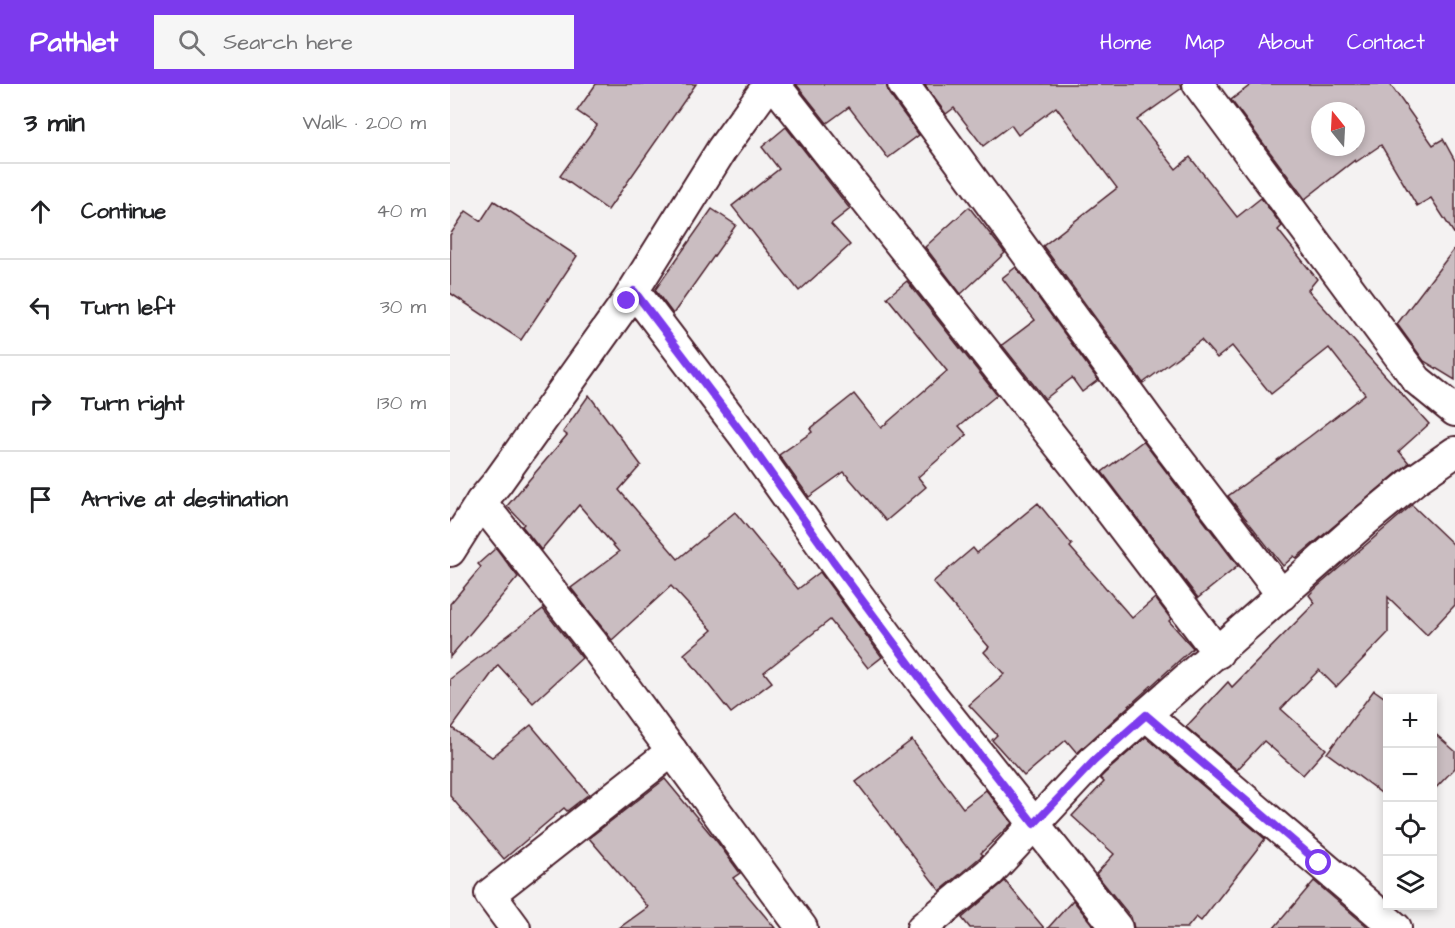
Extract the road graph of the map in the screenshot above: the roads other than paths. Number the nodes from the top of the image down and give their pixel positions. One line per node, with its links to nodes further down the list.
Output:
1 (769, 84): 5 (street)
2 (774, 84): 11 (street)
3 (903, 84): 10 (street)
4 (1198, 84): 6 (street)
5 (634, 291): 8 (street); 14 (street)
6 (1455, 411)
7 (1455, 452): 10 (street)
8 (481, 502): 9 (street); 13 (street)
9 (450, 551)
10 (1282, 595): 11 (street)
11 (1218, 653): 12 (street)
12 (1146, 715): 14 (street); 19 (street)
13 (672, 751): 15 (street); 16 (street)
14 (1034, 824): 17 (street); 18 (street)
15 (515, 928)
16 (802, 928)
17 (922, 928)
18 (1117, 928)
19 (1396, 928)

